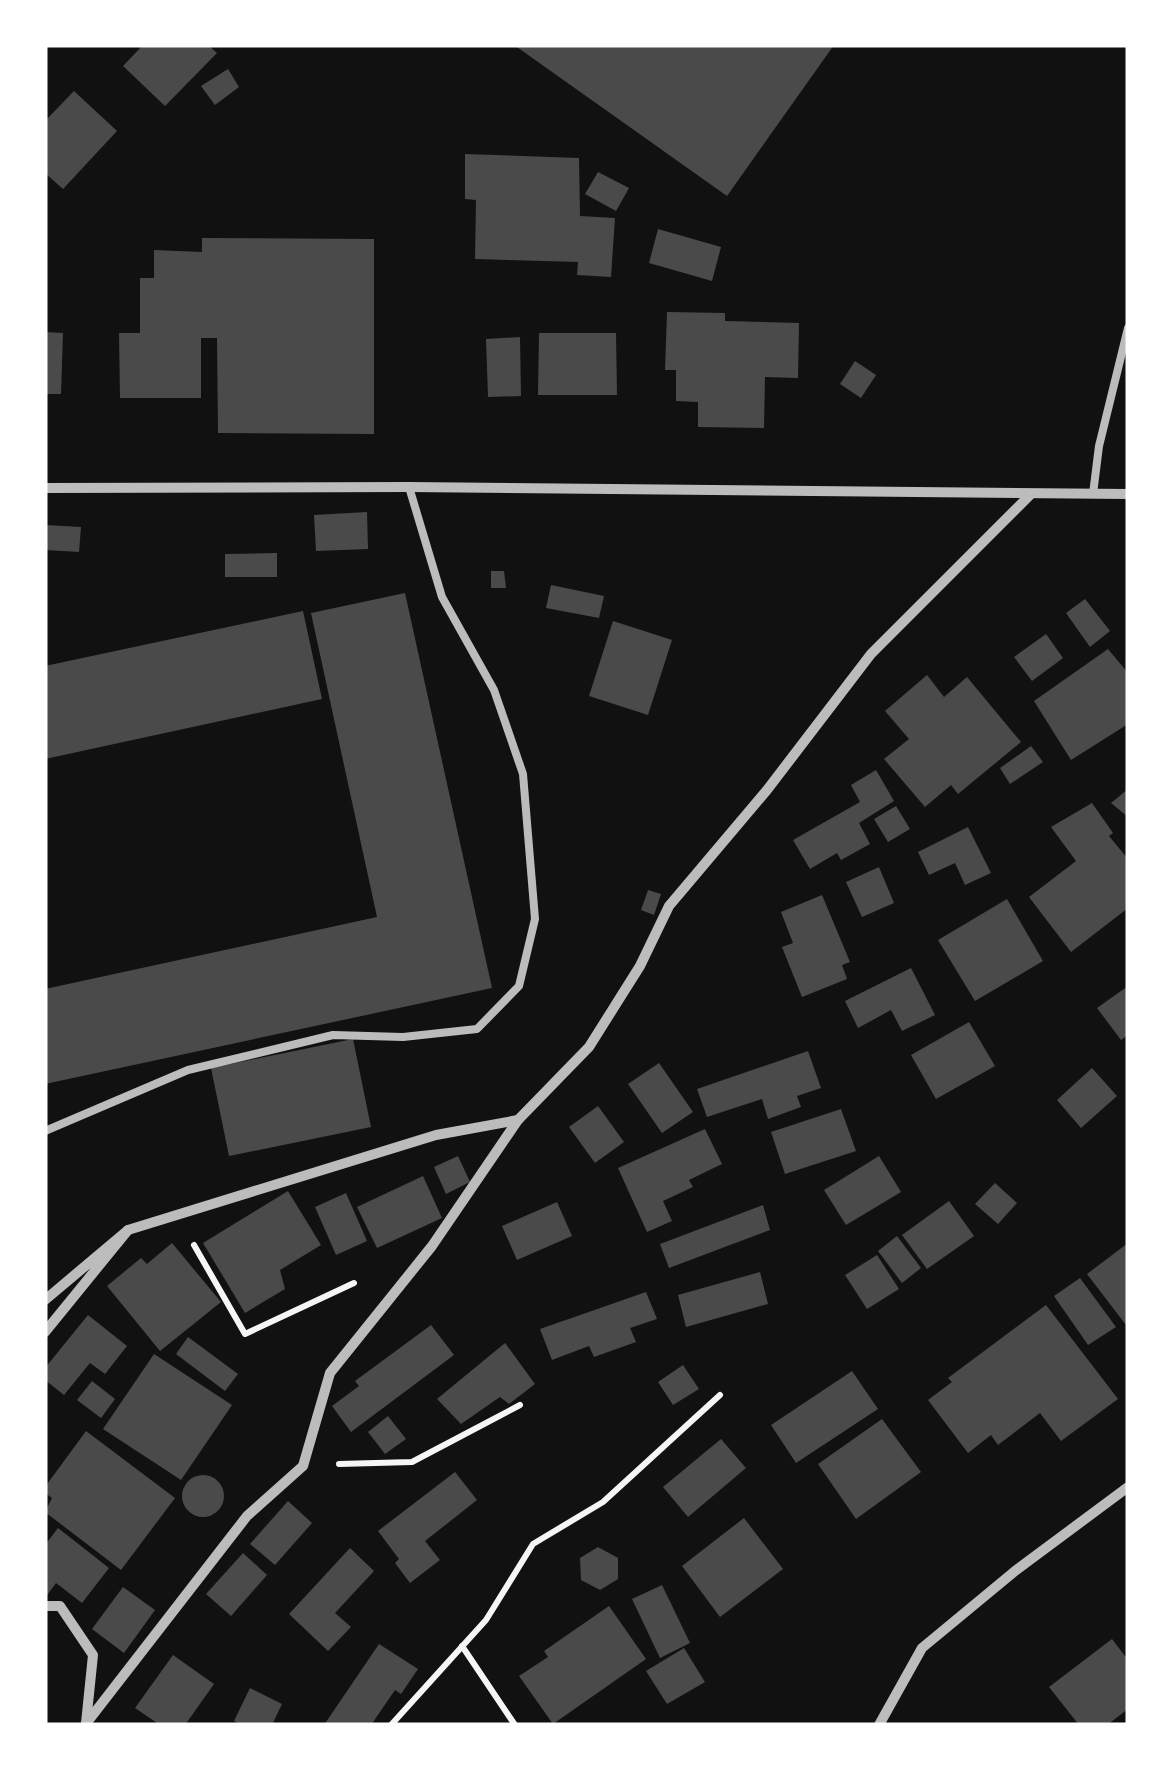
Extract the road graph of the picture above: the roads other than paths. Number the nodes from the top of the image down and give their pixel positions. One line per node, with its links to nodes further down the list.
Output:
1 (1128, 328): 5 (lane)
2 (409, 487): 3 (street); 4 (street); 8 (lane)
3 (45, 488)
4 (1030, 494): 5 (street); 7 (street)
5 (1093, 494): 6 (street)
6 (1128, 494)
7 (518, 1120): 9 (street); 14 (street)
8 (45, 1131)
9 (128, 1230): 10 (street); 11 (street)
10 (45, 1300)
11 (45, 1332)
12 (1128, 1488): 15 (street)
13 (45, 1606): 14 (street)
14 (85, 1724)
15 (879, 1725)

